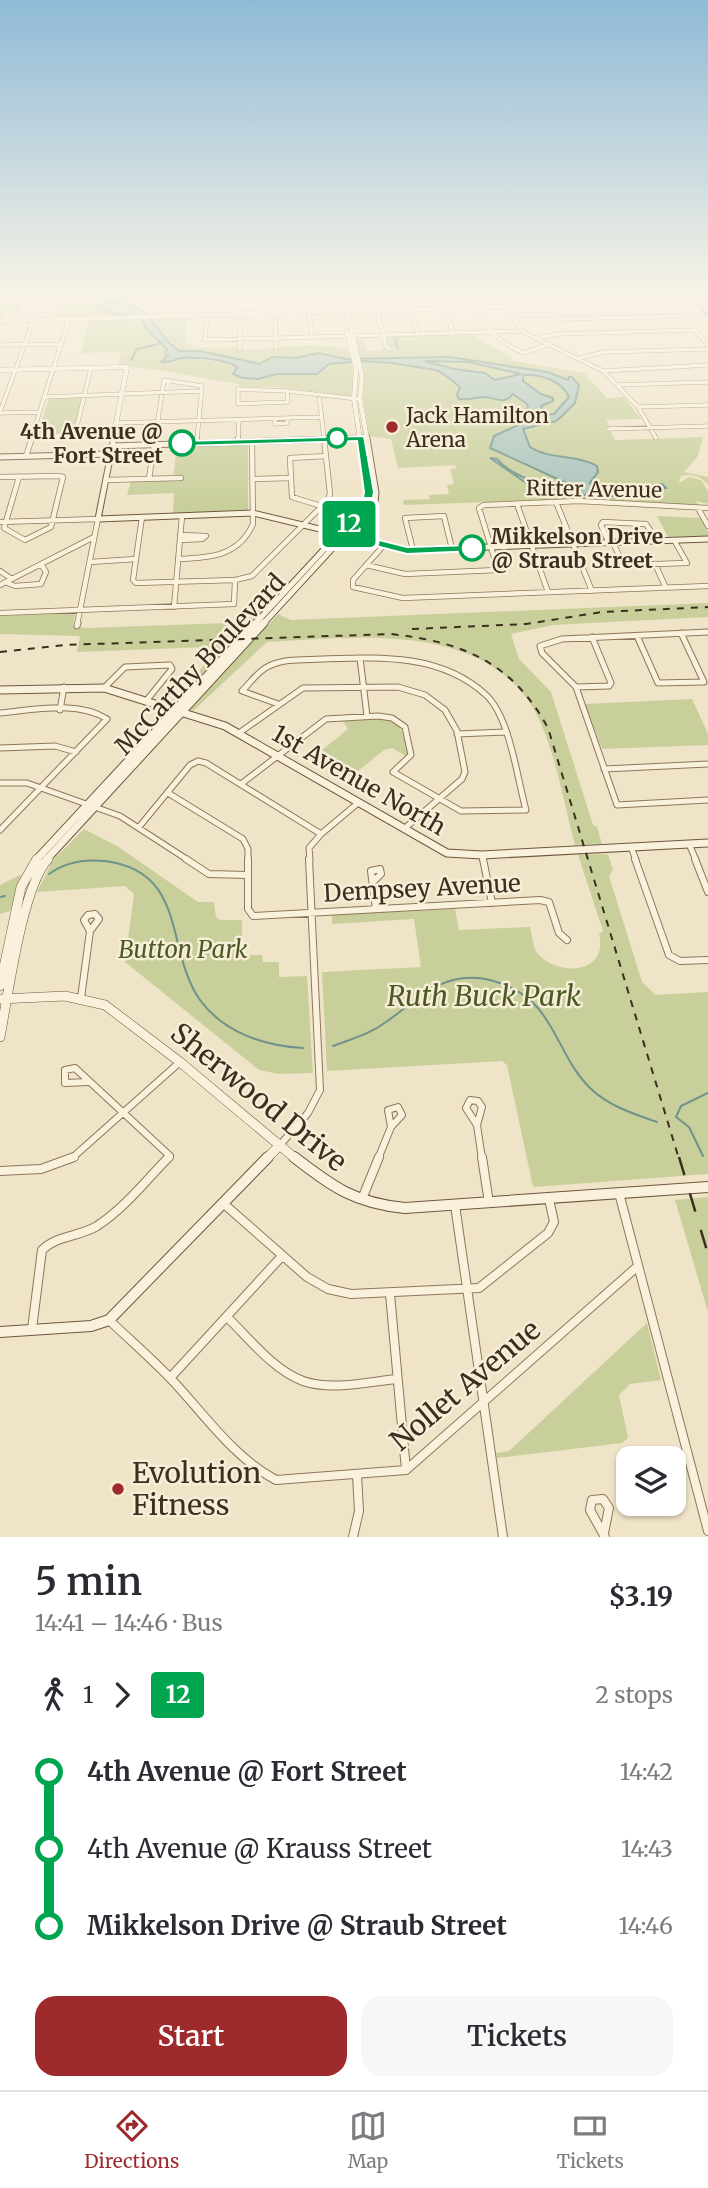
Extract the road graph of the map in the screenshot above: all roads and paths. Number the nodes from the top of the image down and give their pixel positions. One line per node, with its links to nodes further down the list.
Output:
1 (18, 364): 9 (street)
2 (56, 364): 7 (street)
3 (357, 364): 20 (main road, McCarthy Boulevard)
4 (590, 364): 10 (street)
5 (708, 365): 10 (street)
6 (91, 368): 7 (main road); 16 (main road); 18 (street)
7 (54, 369): 9 (main road); 19 (street)
8 (0, 370): 9 (main road)
9 (16, 370): 23 (street)
10 (603, 371): 12 (street)
11 (708, 382): 12 (street)
12 (617, 385): 22 (street)
13 (287, 389): 13 (street); 17 (street)
14 (200, 391): 15 (street); 15 (street); 27 (street)
15 (162, 393): 16 (street); 28 (street)
16 (123, 394): 18 (street); 29 (main road)
17 (319, 394): 20 (street); 25 (street)
18 (85, 395): 19 (street); 33 (street)
19 (45, 397): 24 (street)
20 (357, 399): 34 (main road, McCarthy Boulevard)
21 (708, 405): 22 (street)
22 (638, 407): 31 (street)
23 (0, 413): 24 (street)
24 (40, 413): 33 (street)
25 (321, 417): 26 (street); 36 (street)
26 (239, 420): 27 (street); 38 (street)
27 (198, 421): 28 (street); 39 (street)
28 (158, 422): 29 (street); 40 (street)
29 (117, 424): 41 (main road)
30 (708, 426): 31 (street)
31 (650, 428): 32 (street); 35 (street)
32 (608, 429)
33 (33, 437): 45 (street)
34 (364, 438): 36 (main road); 67 (main road, McCarthy Boulevard)
35 (656, 438)
36 (324, 439): 37 (main road); 43 (street)
37 (252, 441): 38 (main road); 51 (street)
38 (238, 442): 39 (main road)
39 (197, 443): 40 (main road)
40 (154, 444): 41 (main road); 50 (street)
41 (112, 446): 42 (main road)
42 (111, 454): 45 (main road); 52 (main road)
43 (326, 456): 49 (street); 55 (street)
44 (0, 457): 45 (main road)
45 (26, 457)
46 (0, 477): 47 (street)
47 (19, 477): 63 (street); 64 (street)
48 (181, 478): 50 (street)
49 (291, 478): 51 (street); 55 (street)
50 (149, 479): 52 (street)
51 (252, 479): 59 (street)
52 (106, 480): 62 (main road)
53 (556, 502): 54 (street, Ritter Avenue); 57 (street, Ritter Avenue); 74 (street)
54 (517, 503): 56 (street, Ritter Avenue); 76 (street)
55 (321, 506): 65 (street)
56 (480, 506): 77 (street)
57 (698, 508): 58 (street, Ritter Avenue); 66 (street)
58 (708, 508)
59 (253, 513): 60 (main road); 65 (main road); 81 (street)
60 (182, 516): 61 (main road); 69 (street)
61 (142, 517): 62 (main road); 80 (street)
62 (99, 519): 63 (street); 68 (street)
63 (53, 520): 64 (street); 64 (street)
64 (3, 522)
65 (303, 525): 67 (main road); 88 (street)
66 (708, 526)
67 (343, 535): 75 (main road); 112 (main road, McCarthy Boulevard)
68 (94, 537): 82 (street); 83 (street)
69 (180, 537): 69 (street); 81 (street)
70 (708, 539): 71 (main road)
71 (674, 540): 72 (main road); 84 (street)
72 (657, 541): 73 (main road); 73 (street)
73 (611, 543): 74 (main road); 84 (street)
74 (573, 544): 76 (main road); 93 (street)
75 (384, 545): 79 (main road); 85 (street)
76 (532, 546): 77 (main road); 94 (street)
77 (491, 548): 78 (main road); 85 (street)
78 (452, 549): 79 (main road); 79 (street)
79 (413, 550)
80 (136, 559): 82 (street); 89 (street)
81 (178, 559): 89 (street)
82 (90, 562): 96 (street)
83 (41, 564): 87 (street); 90 (street)
84 (655, 564): 92 (street)
85 (366, 565): 94 (street)
86 (0, 571): 87 (street)
87 (12, 579): 90 (street)
88 (235, 580): 89 (street); 95 (street)
89 (176, 583): 95 (street)
90 (2, 584)
91 (708, 586): 92 (street)
92 (666, 587): 93 (street)
93 (592, 591): 94 (street)
94 (548, 592)
95 (174, 607): 96 (street)
96 (80, 609): 97 (street); 98 (street)
97 (0, 613)
98 (77, 626)
99 (708, 632): 100 (street)
100 (681, 634): 101 (street); 101 (street)
101 (637, 636): 102 (street)
102 (592, 637): 106 (street); 106 (street)
103 (360, 657): 104 (street); 110 (street); 115 (street)
104 (363, 686): 110 (street); 114 (street); 117 (street)
105 (64, 687): 107 (main road, 1st Avenue North); 108 (main road, 1st Avenue North); 111 (street)
106 (576, 687): 122 (street)
107 (104, 688): 109 (main road, 1st Avenue North); 109 (street)
108 (0, 690)
109 (146, 701): 112 (main road, 1st Avenue North)
110 (278, 704): 116 (street)
111 (60, 710): 113 (street); 119 (street)
112 (179, 711): 116 (main road, 1st Avenue North); 130 (main road, McCarthy Boulevard)
113 (0, 713)
114 (367, 716): 120 (street); 127 (street)
115 (505, 732): 117 (street); 127 (street)
116 (239, 733): 120 (main road, 1st Avenue North)
117 (457, 734): 127 (street)
118 (0, 748): 119 (street)
119 (76, 752): 125 (street)
120 (278, 755): 124 (street); 129 (main road, 1st Avenue North)
121 (708, 764): 122 (street)
122 (604, 769): 128 (street)
123 (0, 783): 125 (street)
124 (241, 784): 126 (street); 134 (street)
125 (41, 788): 130 (street); 132 (street)
126 (168, 793): 131 (street); 139 (street)
127 (439, 799): 133 (street)
128 (708, 800)
129 (358, 803): 133 (main road, 1st Avenue North); 134 (street)
130 (91, 805): 131 (street); 148 (main road, McCarthy Boulevard); 150 (main road, McCarthy Boulevard)
131 (139, 827): 139 (street)
132 (1, 828)
133 (404, 829): 138 (main road, 1st Avenue North)
134 (321, 834): 144 (street)
135 (708, 843): 136 (main road, 1st Avenue North)
136 (689, 844): 137 (main road, 1st Avenue North); 141 (street)
137 (631, 847): 138 (main road, 1st Avenue North); 147 (street)
138 (482, 855): 142 (street)
139 (247, 875): 144 (street, Dempsey Avenue)
140 (373, 882): 143 (street)
141 (708, 892)
142 (492, 903): 143 (street, Dempsey Avenue); 146 (street, Dempsey Avenue)
143 (376, 909): 144 (street, Dempsey Avenue)
144 (311, 913): 157 (street)
145 (90, 931): 149 (street)
146 (567, 940)
147 (708, 960)
148 (0, 986)
149 (81, 998): 150 (main road, Sherwood Drive); 152 (main road, Sherwood Drive)
150 (4, 999): 151 (main road, McCarthy Boulevard)
151 (0, 1037)
152 (180, 1062): 154 (street); 157 (main road, Sherwood Drive)
153 (88, 1082): 154 (street)
154 (124, 1114): 158 (street); 172 (street)
155 (477, 1125): 163 (street)
156 (391, 1127): 161 (street)
157 (279, 1146): 161 (main road, Sherwood Drive); 164 (main road)
158 (0, 1171)
159 (708, 1187): 160 (main road, Sherwood Drive)
160 (619, 1193): 162 (main road, Sherwood Drive); 167 (street)
161 (362, 1199): 165 (main road, Sherwood Drive)
162 (549, 1199): 163 (main road, Sherwood Drive); 168 (street)
163 (489, 1203): 165 (main road, Sherwood Drive)
164 (224, 1204): 166 (street); 171 (main road)
165 (455, 1205): 168 (street)
166 (282, 1256): 169 (street); 170 (street)
167 (638, 1266): 176 (street, Nollet Avenue); 179 (street)
168 (468, 1289): 169 (street); 176 (street)
169 (390, 1294): 175 (street)
170 (227, 1317): 174 (street); 175 (street)
171 (109, 1320): 172 (main road); 174 (street, Nollet Avenue)
172 (32, 1330): 173 (main road)
173 (0, 1332)
174 (170, 1378): 178 (street, Nollet Avenue)
175 (397, 1379): 177 (street)
176 (483, 1404): 177 (street, Nollet Avenue); 181 (street)
177 (405, 1470): 178 (street, Nollet Avenue)
178 (357, 1475): 180 (street)
179 (708, 1531)
180 (353, 1537)
181 (503, 1537)

